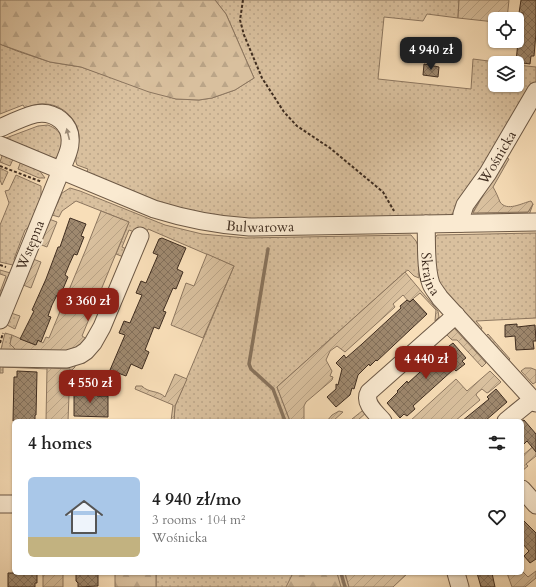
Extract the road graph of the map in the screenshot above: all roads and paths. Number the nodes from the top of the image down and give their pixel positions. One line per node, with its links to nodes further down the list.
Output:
1 (243, 0): 10 (path)
2 (536, 91): 9 (street, Wośnicka)
3 (0, 128): 6 (street, Wstępna, one-way to 3)
4 (0, 145): 6 (street, Bulwarowa)
5 (0, 166): 7 (path)
6 (61, 171): 10 (street, Bulwarowa); 16 (street, Wstępna)
7 (44, 186)
8 (536, 222): 9 (street, Bulwarowa)
9 (462, 223): 11 (street, Bulwarowa)
10 (398, 224): 11 (street, Bulwarowa)
11 (426, 224): 15 (street, Skrajna)
12 (140, 236): 18 (street)
13 (0, 265): 14 (path)
14 (3, 266)
15 (456, 315): 19 (street, Skrajna); 20 (street)
16 (2, 324): 17 (path)
17 (0, 343)
18 (0, 358)
19 (534, 401): 21 (street, Skrajna)
20 (381, 419)
21 (509, 419)
22 (524, 491): 25 (street)
23 (0, 504): 24 (street)
24 (12, 504)
25 (536, 505)
26 (457, 575): 27 (street)
27 (460, 587)

